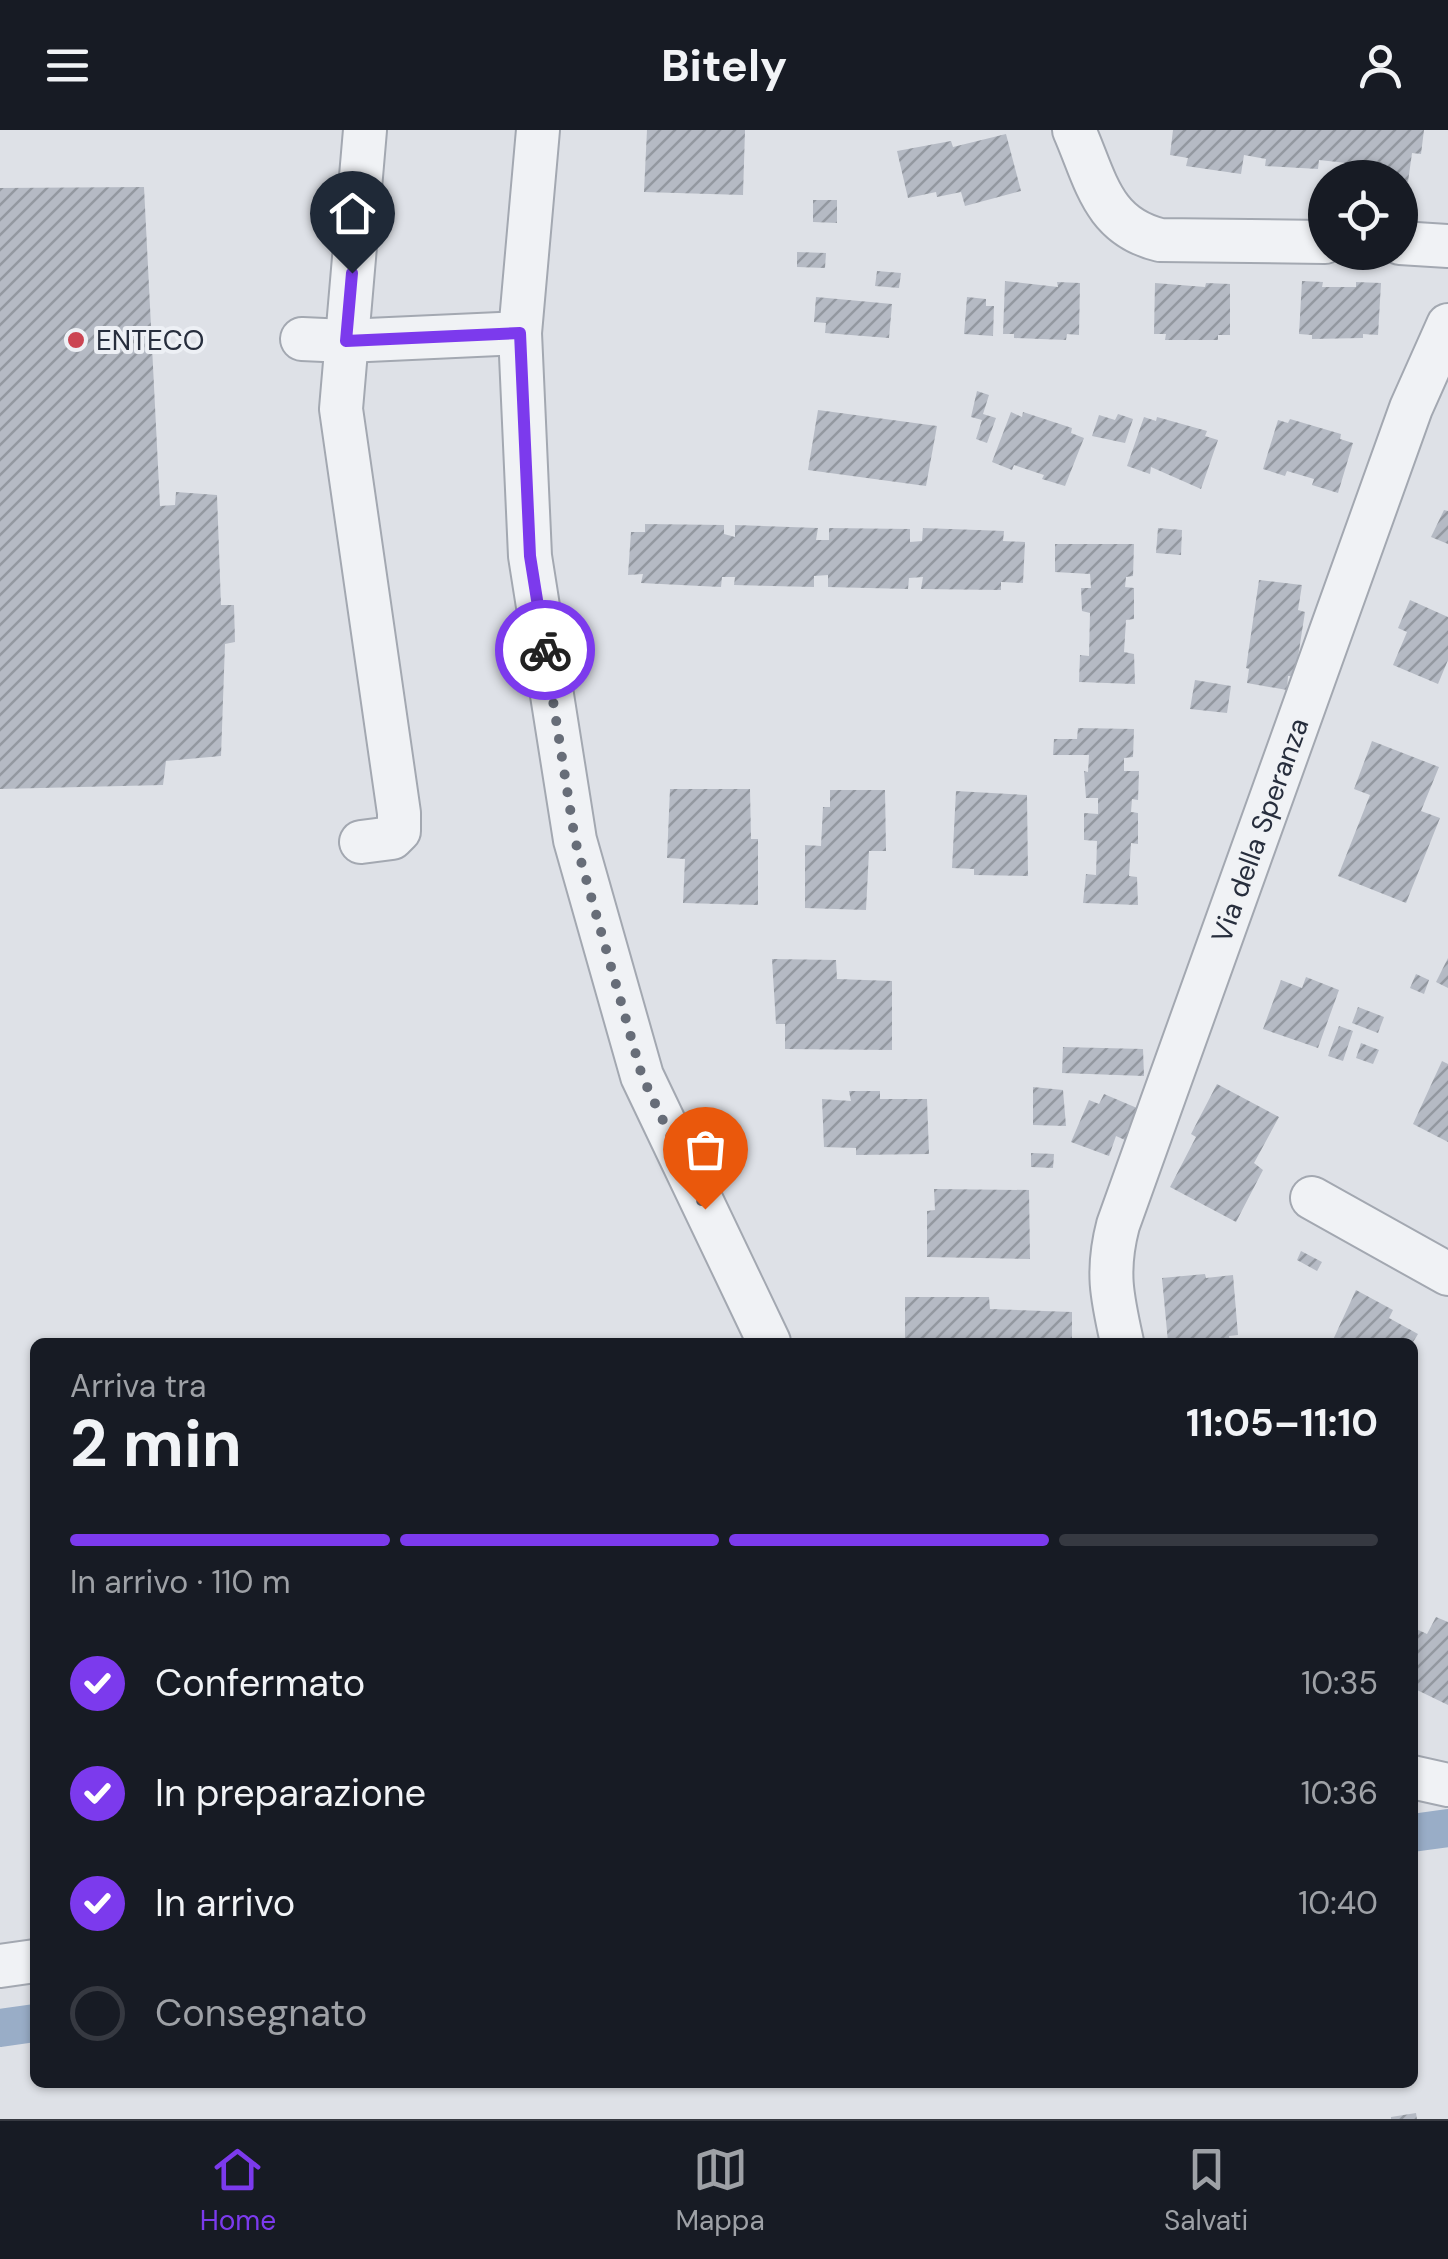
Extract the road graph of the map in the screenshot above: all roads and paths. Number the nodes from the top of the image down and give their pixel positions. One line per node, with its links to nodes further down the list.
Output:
1 (364, 130): 10 (street)
2 (538, 130): 8 (street)
3 (1074, 130): 4 (street)
4 (1308, 242)
5 (1418, 245): 6 (street)
6 (1448, 246)
7 (1448, 325): 15 (street, Via della Speranza)
8 (520, 333): 10 (street); 14 (street)
9 (302, 339): 10 (street)
10 (346, 341): 11 (street)
11 (361, 842)
12 (1312, 1198): 13 (street)
13 (1448, 1274)
14 (766, 1338)
15 (1121, 1338)
16 (1448, 1755): 17 (street)
17 (1418, 1759)
18 (1418, 1778): 19 (street)
19 (1448, 1785)
20 (30, 1963): 21 (street)
21 (0, 1966)

